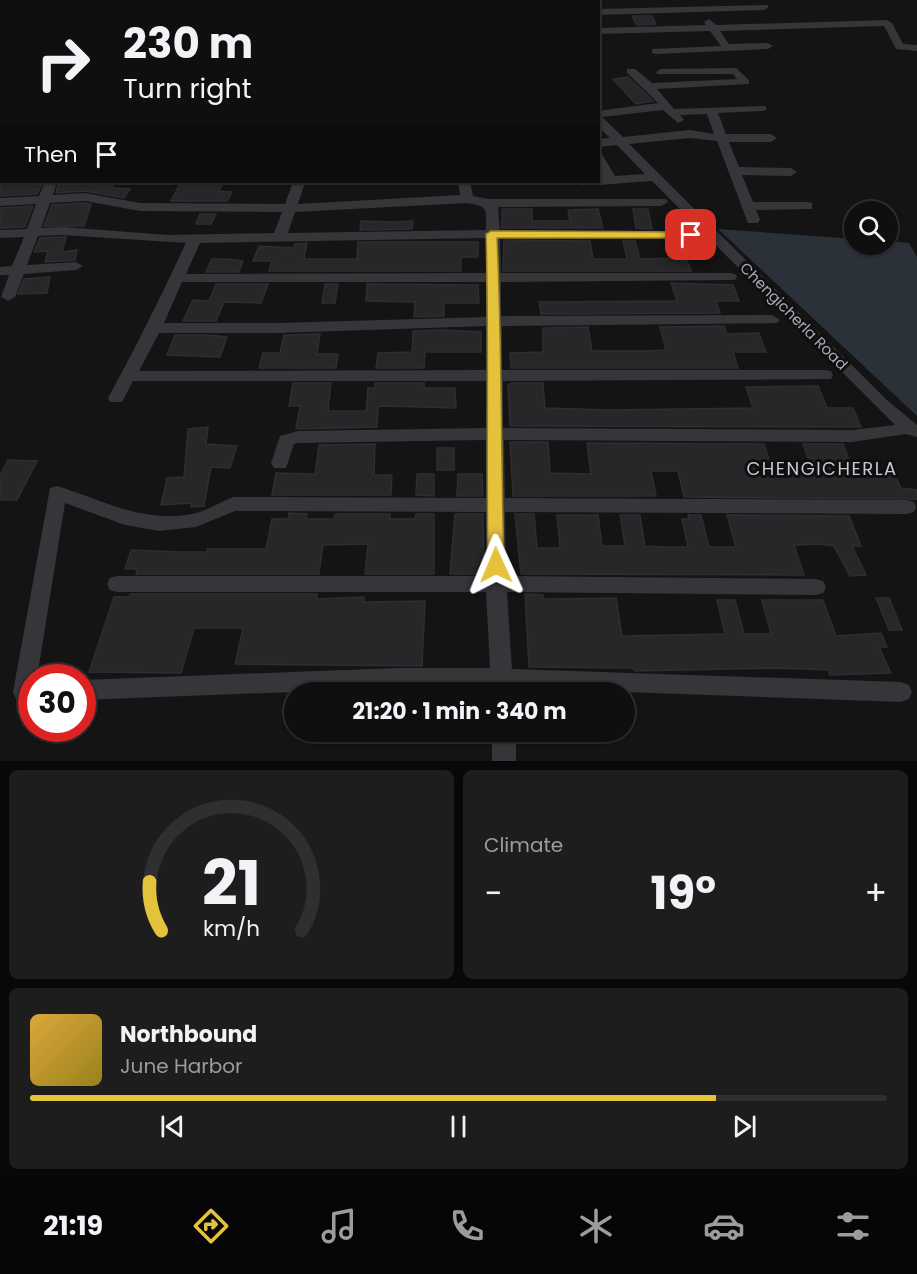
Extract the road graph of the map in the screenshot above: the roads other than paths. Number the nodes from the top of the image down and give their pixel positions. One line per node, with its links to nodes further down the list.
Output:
1 (692, 0): 3 (street)
2 (764, 7): 3 (street)
3 (699, 9): 4 (street); 5 (street)
4 (600, 12)
5 (713, 27): 6 (street); 8 (street); 9 (street)
6 (600, 31)
7 (768, 46): 8 (street)
8 (727, 48): 10 (street); 13 (street)
9 (917, 48)
10 (656, 51)
11 (631, 71): 14 (street)
12 (661, 72): 13 (street)
13 (740, 73): 14 (street)
14 (649, 86): 16 (street)
15 (762, 108): 17 (street)
16 (668, 109): 17 (street); 18 (street); 20 (street)
17 (711, 110): 21 (street)
18 (600, 114)
19 (600, 121): 23 (street, Chengicherla Road)
20 (690, 134): 21 (street); 23 (street)
21 (721, 138): 22 (street); 26 (street)
22 (771, 138)
23 (623, 142): 24 (street); 28 (street, Chengicherla Road)
24 (600, 143)
25 (600, 164): 29 (street)
26 (734, 171): 27 (street); 38 (street)
27 (791, 172)
28 (656, 177): 29 (street); 62 (street, Chengicherla Road)
29 (605, 180)
30 (51, 183): 33 (street)
31 (299, 183): 40 (street)
32 (464, 183): 34 (street)
33 (44, 199): 35 (street); 40 (street); 42 (street)
34 (467, 199): 37 (street); 40 (street)
35 (0, 202)
36 (661, 202): 37 (street)
37 (488, 203): 44 (street)
38 (747, 206): 39 (street); 41 (street)
39 (807, 206)
40 (290, 208): 47 (street)
41 (753, 220)
42 (32, 232): 43 (street); 46 (street); 49 (street)
43 (0, 234)
44 (491, 234): 45 (street); 47 (street); 51 (street)
45 (691, 235)
46 (195, 239): 47 (street); 53 (street)
47 (279, 239)
48 (76, 266): 49 (street)
49 (18, 270): 50 (street); 54 (street)
50 (0, 271)
51 (492, 277): 52 (street); 53 (street); 56 (street)
52 (730, 277)
53 (178, 278): 57 (street)
54 (8, 297)
55 (772, 320): 56 (street)
56 (495, 321): 57 (street); 58 (street)
57 (154, 328): 60 (street)
58 (494, 375): 59 (street); 60 (street); 63 (street)
59 (825, 375)
60 (126, 376): 61 (street)
61 (116, 398)
62 (912, 431): 63 (street)
63 (493, 434): 64 (street); 65 (street)
64 (280, 464)
65 (495, 507): 66 (street); 68 (street); 70 (street)
66 (907, 507)
67 (117, 584): 68 (street)
68 (496, 584): 69 (street); 73 (street)
69 (816, 587)
70 (29, 664)
71 (302, 682): 72 (street)
72 (436, 682)
73 (503, 682)
74 (284, 683): 76 (street)
75 (635, 688): 77 (street)
76 (96, 689)
77 (901, 692)
78 (504, 742): 79 (street)
79 (504, 761)

